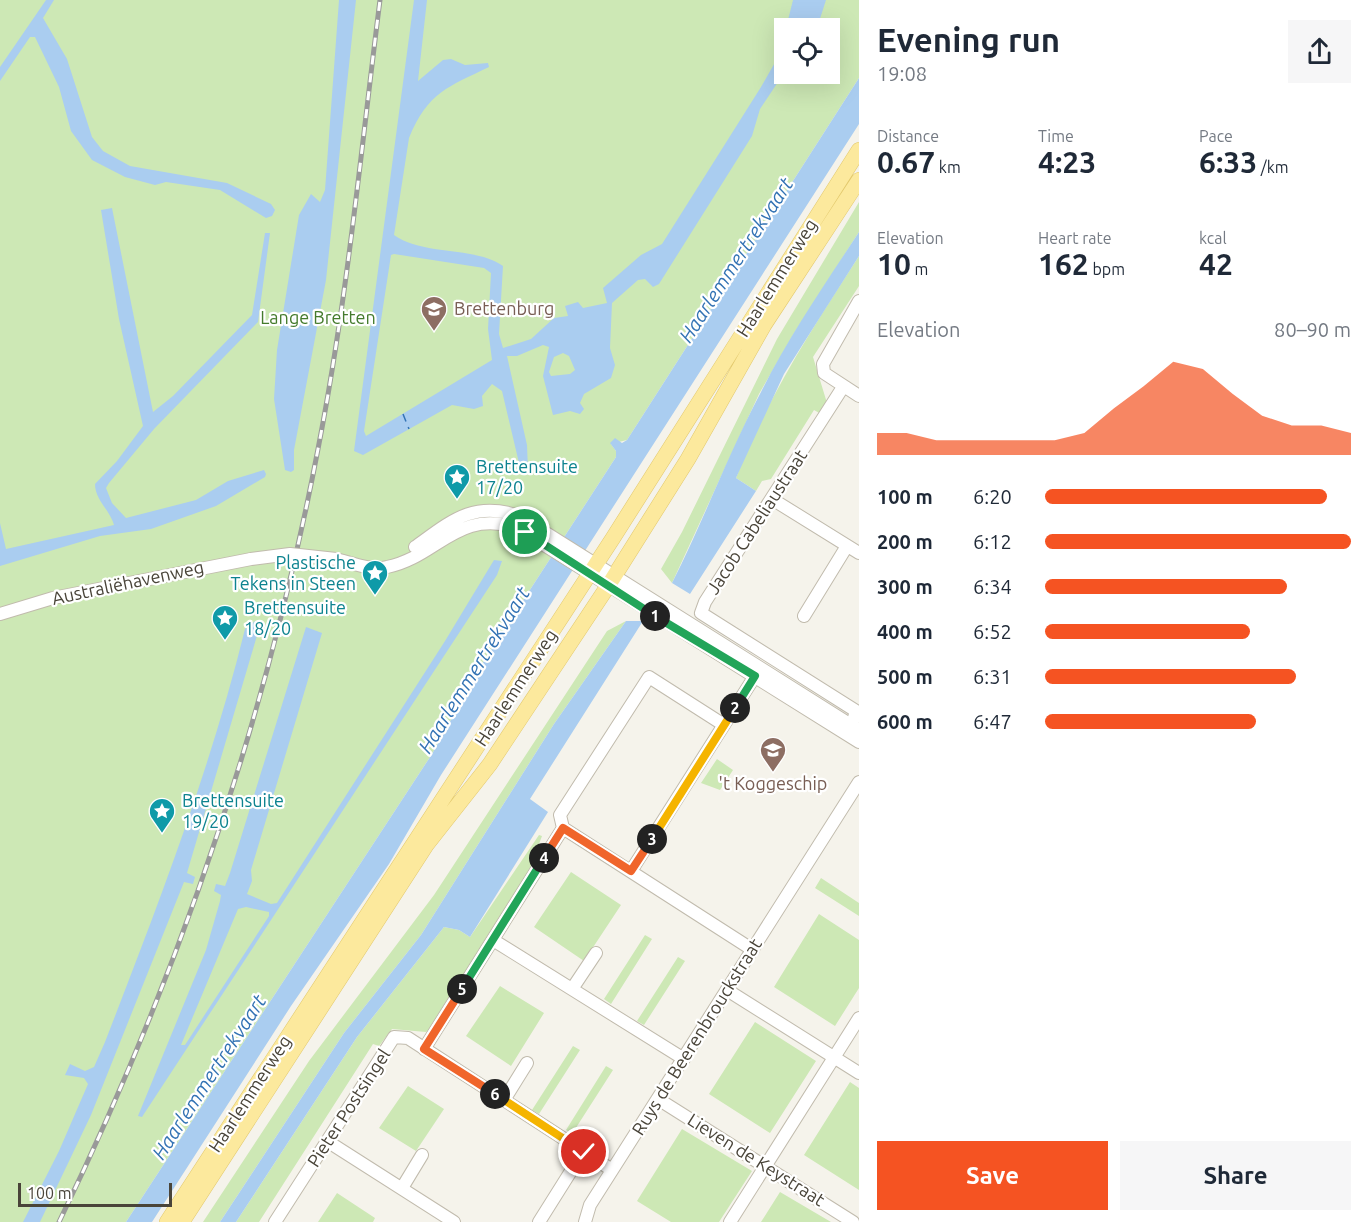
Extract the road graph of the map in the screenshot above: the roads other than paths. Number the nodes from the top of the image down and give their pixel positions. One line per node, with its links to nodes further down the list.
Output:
1 (859, 150): 9 (main road, Haarlemmerweg)
2 (859, 180): 10 (main road, Haarlemmerweg)
3 (859, 301): 4 (street)
4 (843, 387): 5 (street); 6 (street, Jacob Cabeliaustraat)
5 (859, 396)
6 (771, 499): 7 (street); 15 (street, Jacob Cabeliaustraat)
7 (848, 546): 8 (street); 12 (street)
8 (859, 553)
9 (589, 565): 10 (street, Australiëhavenweg); 11 (street, Australiëhavenweg, bridge); 40 (main road, Haarlemmerweg)
10 (612, 581): 13 (street); 15 (street); 41 (main road, Haarlemmerweg)
11 (0, 614)
12 (804, 616)
13 (755, 676): 14 (street); 15 (street)
14 (724, 725): 18 (street); 19 (street)
15 (855, 733)
16 (859, 782): 17 (street)
17 (855, 798): 21 (street, Ruys de Beerenbrouckstraat)
18 (563, 828): 19 (street); 20 (street)
19 (631, 871): 21 (street)
20 (493, 940): 23 (street); 26 (street)
21 (753, 950): 24 (street, Ruys de Beerenbrouckstraat)
22 (596, 953): 23 (street)
23 (572, 989): 28 (street)
24 (728, 990): 27 (street); 28 (street, Ruys de Beerenbrouckstraat)
25 (859, 1018): 27 (street)
26 (424, 1049): 32 (street); 33 (street, Pieter Postsingel)
27 (834, 1057): 30 (street); 36 (street)
28 (684, 1059): 31 (street, Ruys de Beerenbrouckstraat)
29 (527, 1063): 32 (street)
30 (859, 1073)
31 (658, 1099): 36 (street, Lieven de Keystraat); 37 (street, Ruys de Beerenbrouckstraat)
32 (504, 1100): 34 (street)
33 (327, 1141): 38 (street); 42 (street, Pieter Postsingel)
34 (584, 1152): 37 (street); 44 (street)
35 (422, 1155): 38 (street)
36 (766, 1167): 45 (street); 46 (street, Lieven de Keystraat)
37 (612, 1170): 39 (street, Ruys de Beerenbrouckstraat)
38 (402, 1188): 43 (street)
39 (585, 1220)
40 (167, 1222)
41 (182, 1222)
42 (275, 1222)
43 (454, 1222)
44 (539, 1222)
45 (730, 1222)
46 (853, 1222)

